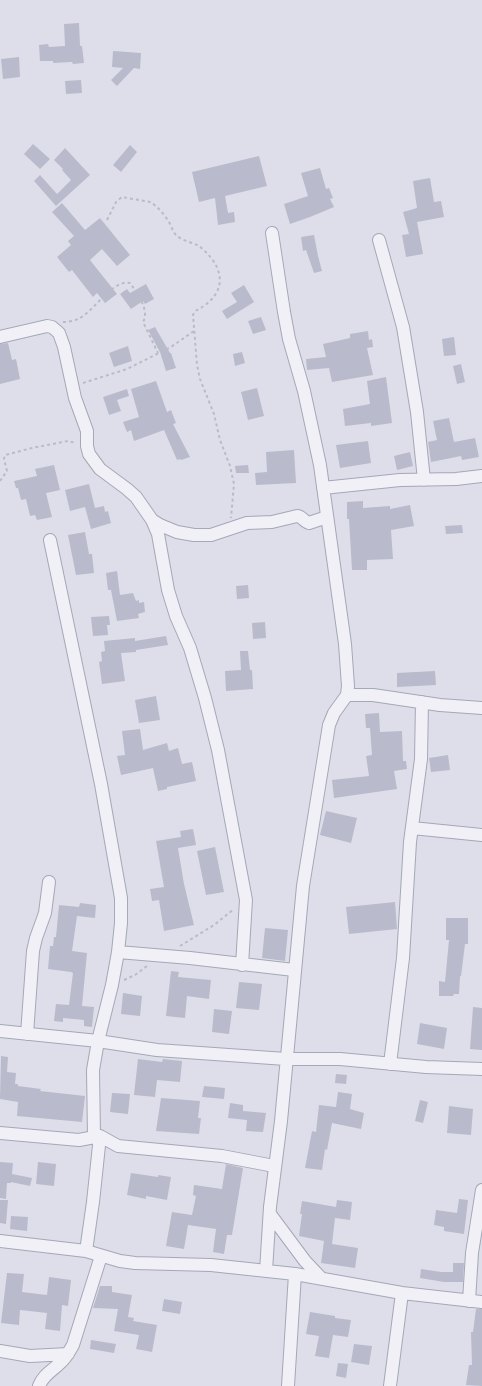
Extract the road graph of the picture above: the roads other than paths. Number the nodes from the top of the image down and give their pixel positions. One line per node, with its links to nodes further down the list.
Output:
1 (272, 233): 6 (street)
2 (379, 240): 5 (street)
3 (0, 337): 8 (street)
4 (482, 476): 5 (street)
5 (424, 480): 6 (street)
6 (324, 488): 7 (street)
7 (328, 517): 8 (street); 10 (street)
8 (152, 520): 17 (street)
9 (50, 540): 16 (street)
10 (347, 695): 11 (street); 18 (street)
11 (422, 702): 12 (street); 13 (street)
12 (482, 708)
13 (412, 828): 14 (street); 23 (street)
14 (482, 835)
15 (49, 882): 20 (street)
16 (118, 952): 17 (street); 21 (street)
17 (242, 965): 18 (street)
18 (294, 970): 22 (street)
19 (0, 1031): 20 (street)
20 (27, 1034): 21 (street)
21 (98, 1042): 22 (street); 26 (street)
22 (286, 1059): 23 (street); 27 (street)
23 (390, 1064): 24 (street)
24 (482, 1069)
25 (0, 1133): 26 (street)
26 (97, 1136): 27 (street); 31 (street)
27 (274, 1166): 29 (street)
28 (482, 1190): 37 (street)
29 (270, 1214): 33 (street); 35 (street)
30 (0, 1242): 31 (street)
31 (86, 1251): 32 (street)
32 (102, 1256): 33 (street); 40 (street)
33 (266, 1271): 34 (street)
34 (295, 1274): 35 (street); 42 (street)
35 (322, 1279): 36 (street)
36 (402, 1293): 37 (street); 43 (street)
37 (469, 1301): 38 (street)
38 (482, 1302)
39 (0, 1351): 40 (street)
40 (68, 1354): 41 (street)
41 (39, 1386)
42 (288, 1386)
43 (390, 1386)

